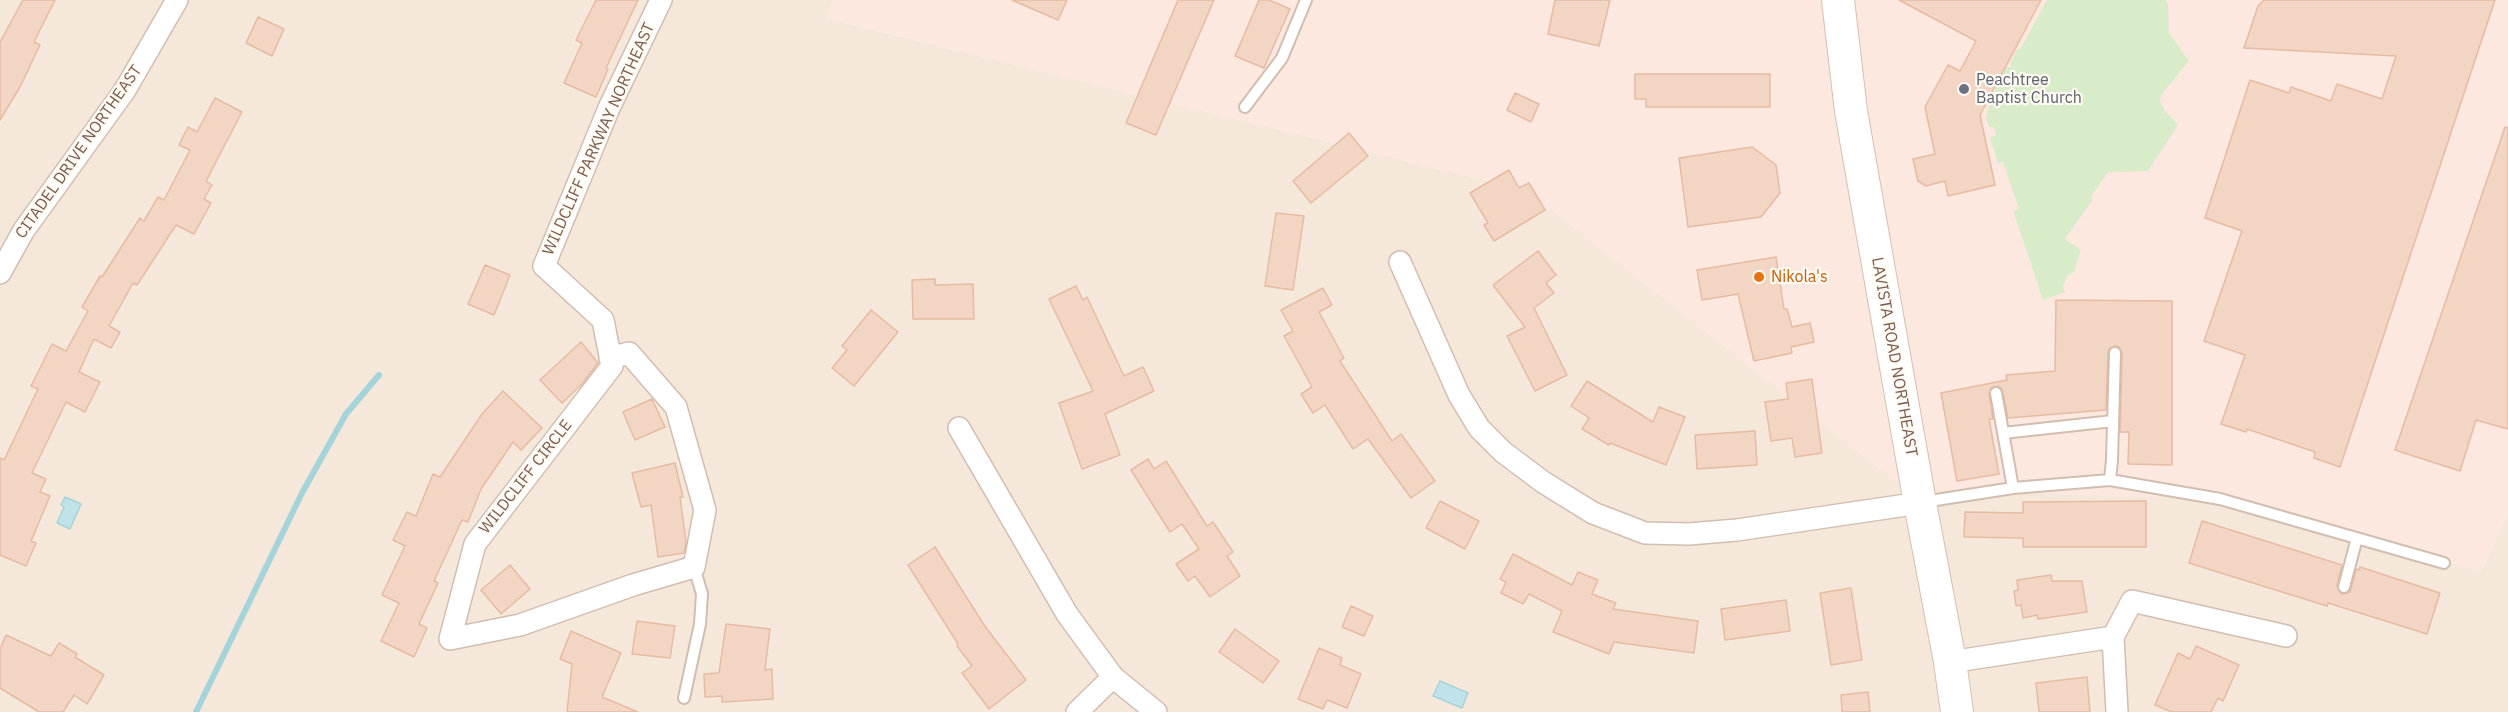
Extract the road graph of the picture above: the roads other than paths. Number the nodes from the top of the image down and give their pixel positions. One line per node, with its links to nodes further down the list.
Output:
1 (177, 0): 7 (street, CITADEL DRIVE NORTHEAST)
2 (661, 0): 9 (street, WILDCLIFF PARKWAY NORTHEAST)
3 (1306, 0): 5 (lane)
4 (1838, 0): 16 (main road, LAVISTA ROAD NORTHEAST)
5 (1245, 107)
6 (1400, 262): 16 (street)
7 (0, 273)
8 (2115, 353): 11 (lane)
9 (610, 358): 19 (street); 19 (street, WILDCLIFF CIRCLE)
10 (1996, 393): 13 (lane)
11 (2113, 421): 13 (lane); 14 (lane)
12 (959, 428): 24 (street)
13 (2003, 433): 15 (lane)
14 (2110, 480): 15 (lane); 17 (lane)
15 (2013, 488): 16 (lane)
16 (1920, 503): 23 (main road, LAVISTA ROAD NORTHEAST)
17 (2357, 538): 18 (lane); 20 (lane)
18 (2444, 562)
19 (694, 567): 25 (lane)
20 (2344, 587)
21 (2286, 636): 22 (street)
22 (2114, 637): 23 (street); 29 (street)
23 (1950, 662): 28 (main road, LAVISTA ROAD NORTHEAST)
24 (1113, 677): 26 (street); 27 (street)
25 (684, 698)
26 (1077, 712)
27 (1156, 712)
28 (1957, 712)
29 (2117, 712)

